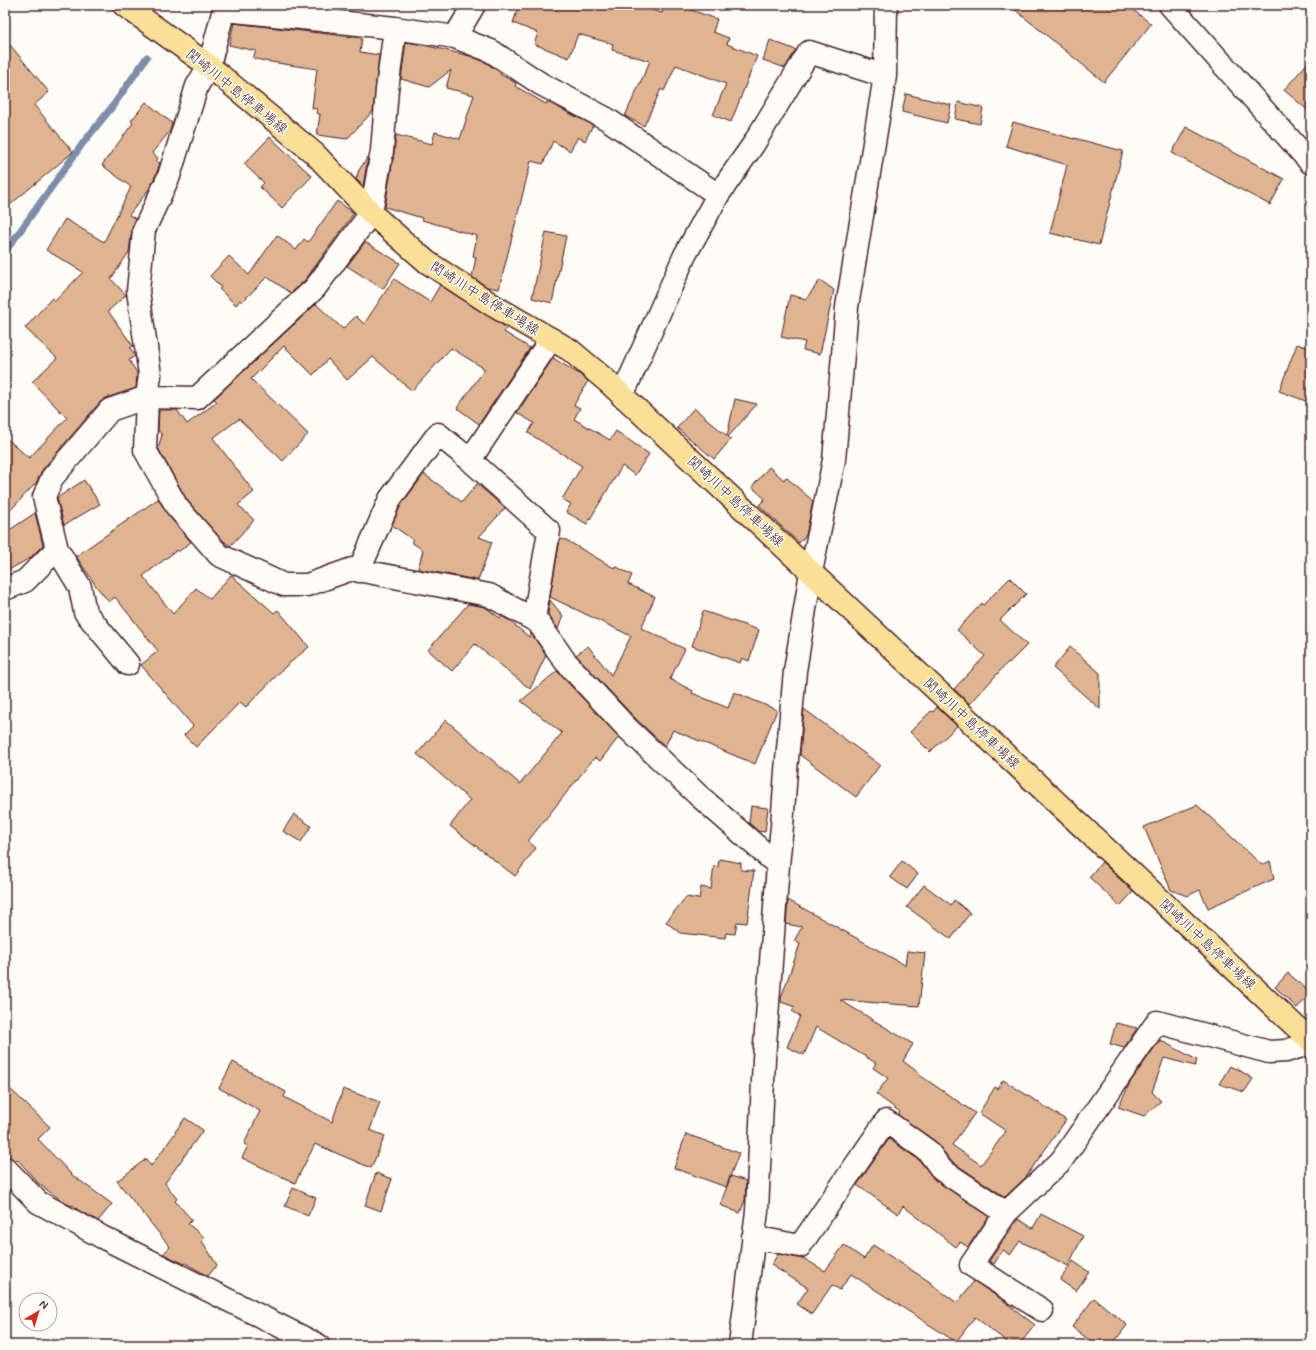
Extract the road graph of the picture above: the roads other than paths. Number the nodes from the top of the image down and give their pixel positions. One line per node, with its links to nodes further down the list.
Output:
1 (124, 5): 8 (main road, 関崎川中島停車場線)
2 (474, 5): 7 (street)
3 (886, 5): 9 (street)
4 (1170, 5): 10 (street)
5 (225, 7): 6 (street); 8 (street)
6 (395, 28): 7 (street); 12 (street)
7 (455, 37): 11 (street)
8 (209, 66): 12 (main road, 関崎川中島停車場線); 15 (street)
9 (885, 76): 11 (street); 19 (street)
10 (1311, 163)
11 (718, 195): 14 (street)
12 (371, 213): 13 (main road, 関崎川中島停車場線); 15 (street)
13 (551, 339): 14 (main road, 関崎川中島停車場線); 16 (street)
14 (622, 396): 19 (main road, 関崎川中島停車場線)
15 (147, 397): 17 (street); 18 (street)
16 (470, 460): 18 (street); 21 (street)
17 (57, 549): 20 (street); 22 (street)
18 (359, 571): 21 (street)
19 (811, 572): 23 (street); 24 (main road, 関崎川中島停車場線)
20 (5, 589)
21 (534, 619): 23 (street)
22 (128, 664)
23 (778, 866): 27 (street)
24 (1311, 1042): 26 (street)
25 (5, 1168): 29 (street)
26 (1006, 1212): 27 (street); 28 (street)
27 (753, 1237): 30 (street)
28 (1042, 1310)
29 (318, 1345)
30 (740, 1345)

